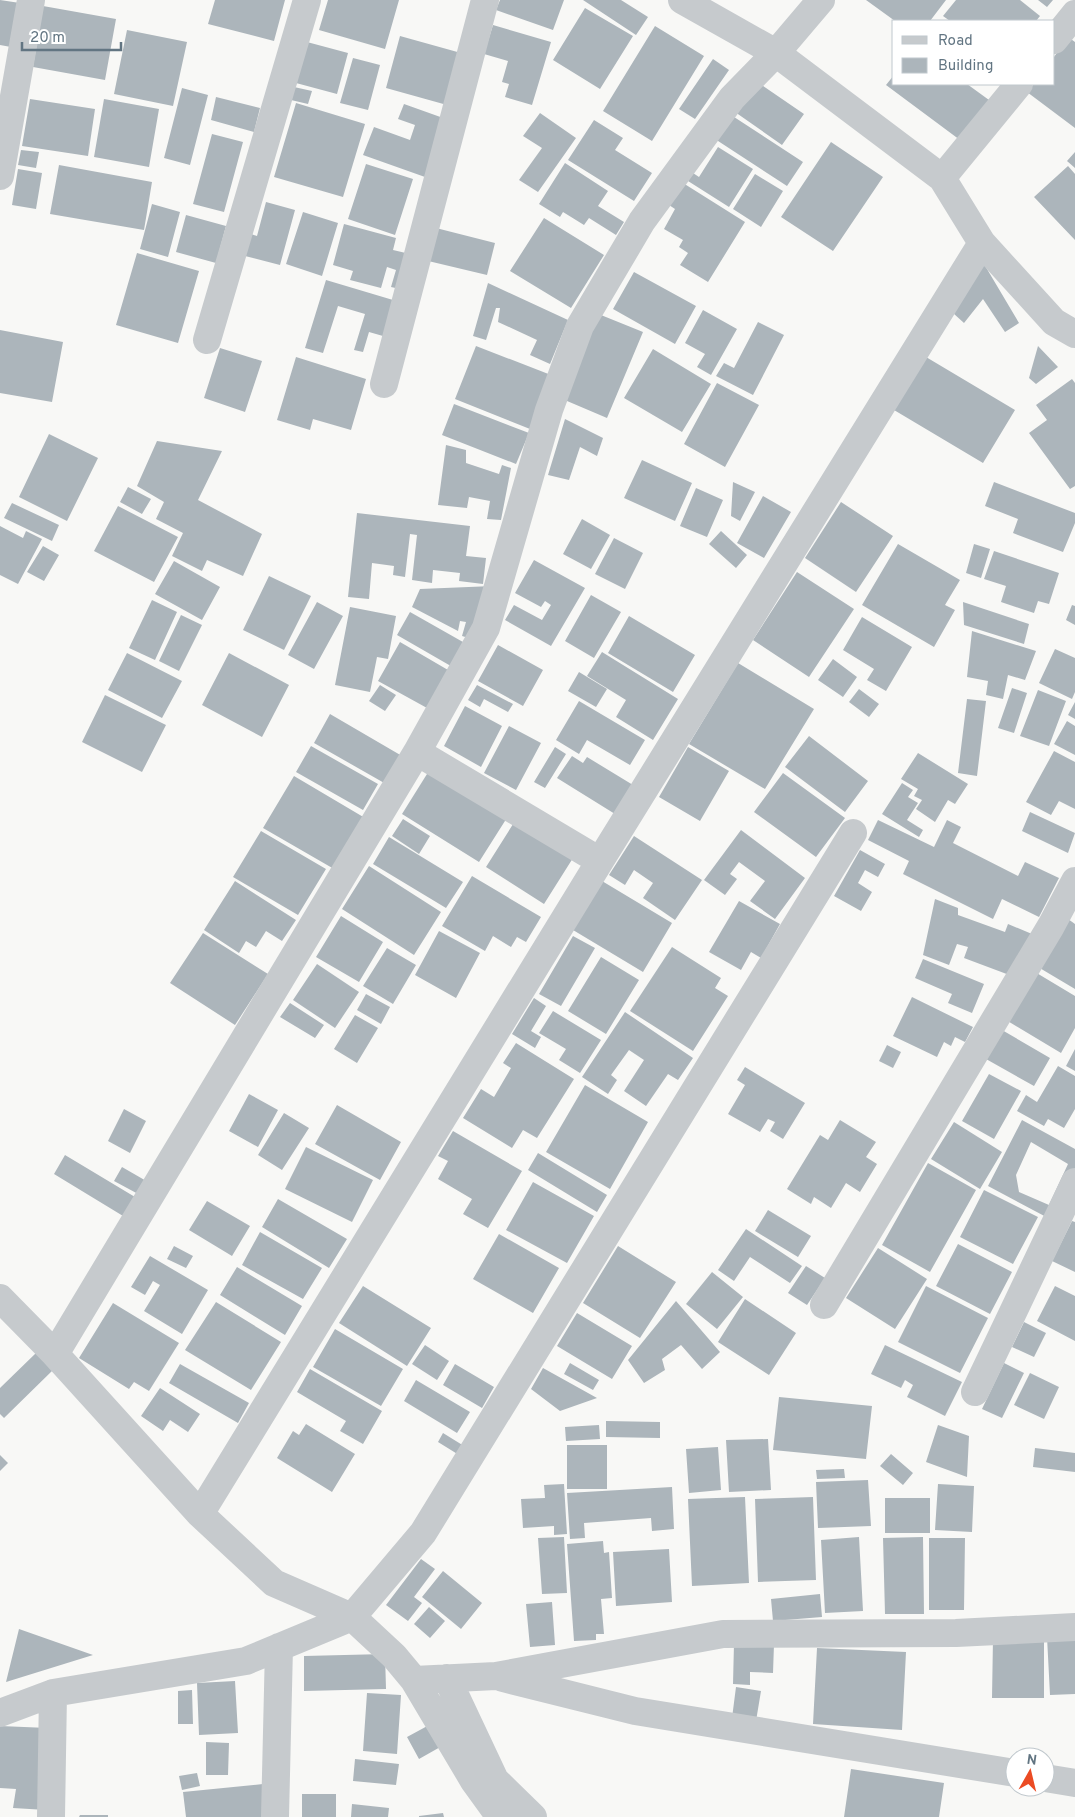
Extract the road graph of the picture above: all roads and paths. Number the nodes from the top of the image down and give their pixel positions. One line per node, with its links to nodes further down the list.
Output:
1 (31, 0): 10 (street)
2 (307, 0): 14 (street)
3 (485, 0): 15 (street)
4 (682, 0): 8 (street)
5 (821, 0): 8 (street)
6 (1075, 14): 7 (street)
7 (1055, 39)
8 (776, 53): 11 (street); 16 (street)
9 (1018, 85): 11 (street)
10 (0, 176)
11 (942, 178): 12 (street)
12 (982, 243): 13 (street); 18 (street)
13 (1075, 334)
14 (207, 340)
15 (384, 384)
16 (417, 752): 18 (street); 23 (street)
17 (853, 833): 26 (street)
18 (600, 860): 25 (street)
19 (1075, 881): 22 (street)
20 (1075, 1182): 24 (street)
21 (0, 1298): 23 (street)
22 (824, 1305)
23 (55, 1354): 25 (street)
24 (975, 1392)
25 (200, 1514): 26 (street)
26 (352, 1617): 28 (street); 31 (street)
27 (1075, 1627): 29 (street)
28 (279, 1647): 32 (street); 38 (street)
29 (496, 1676): 30 (street); 34 (street)
30 (447, 1678): 31 (street); 40 (street)
31 (414, 1680): 39 (street)
32 (53, 1693): 33 (street); 37 (street)
33 (0, 1714)
34 (1005, 1771)
35 (1055, 1780): 36 (street)
36 (1075, 1783)
37 (52, 1817)
38 (275, 1817)
39 (500, 1817)
40 (533, 1817)

